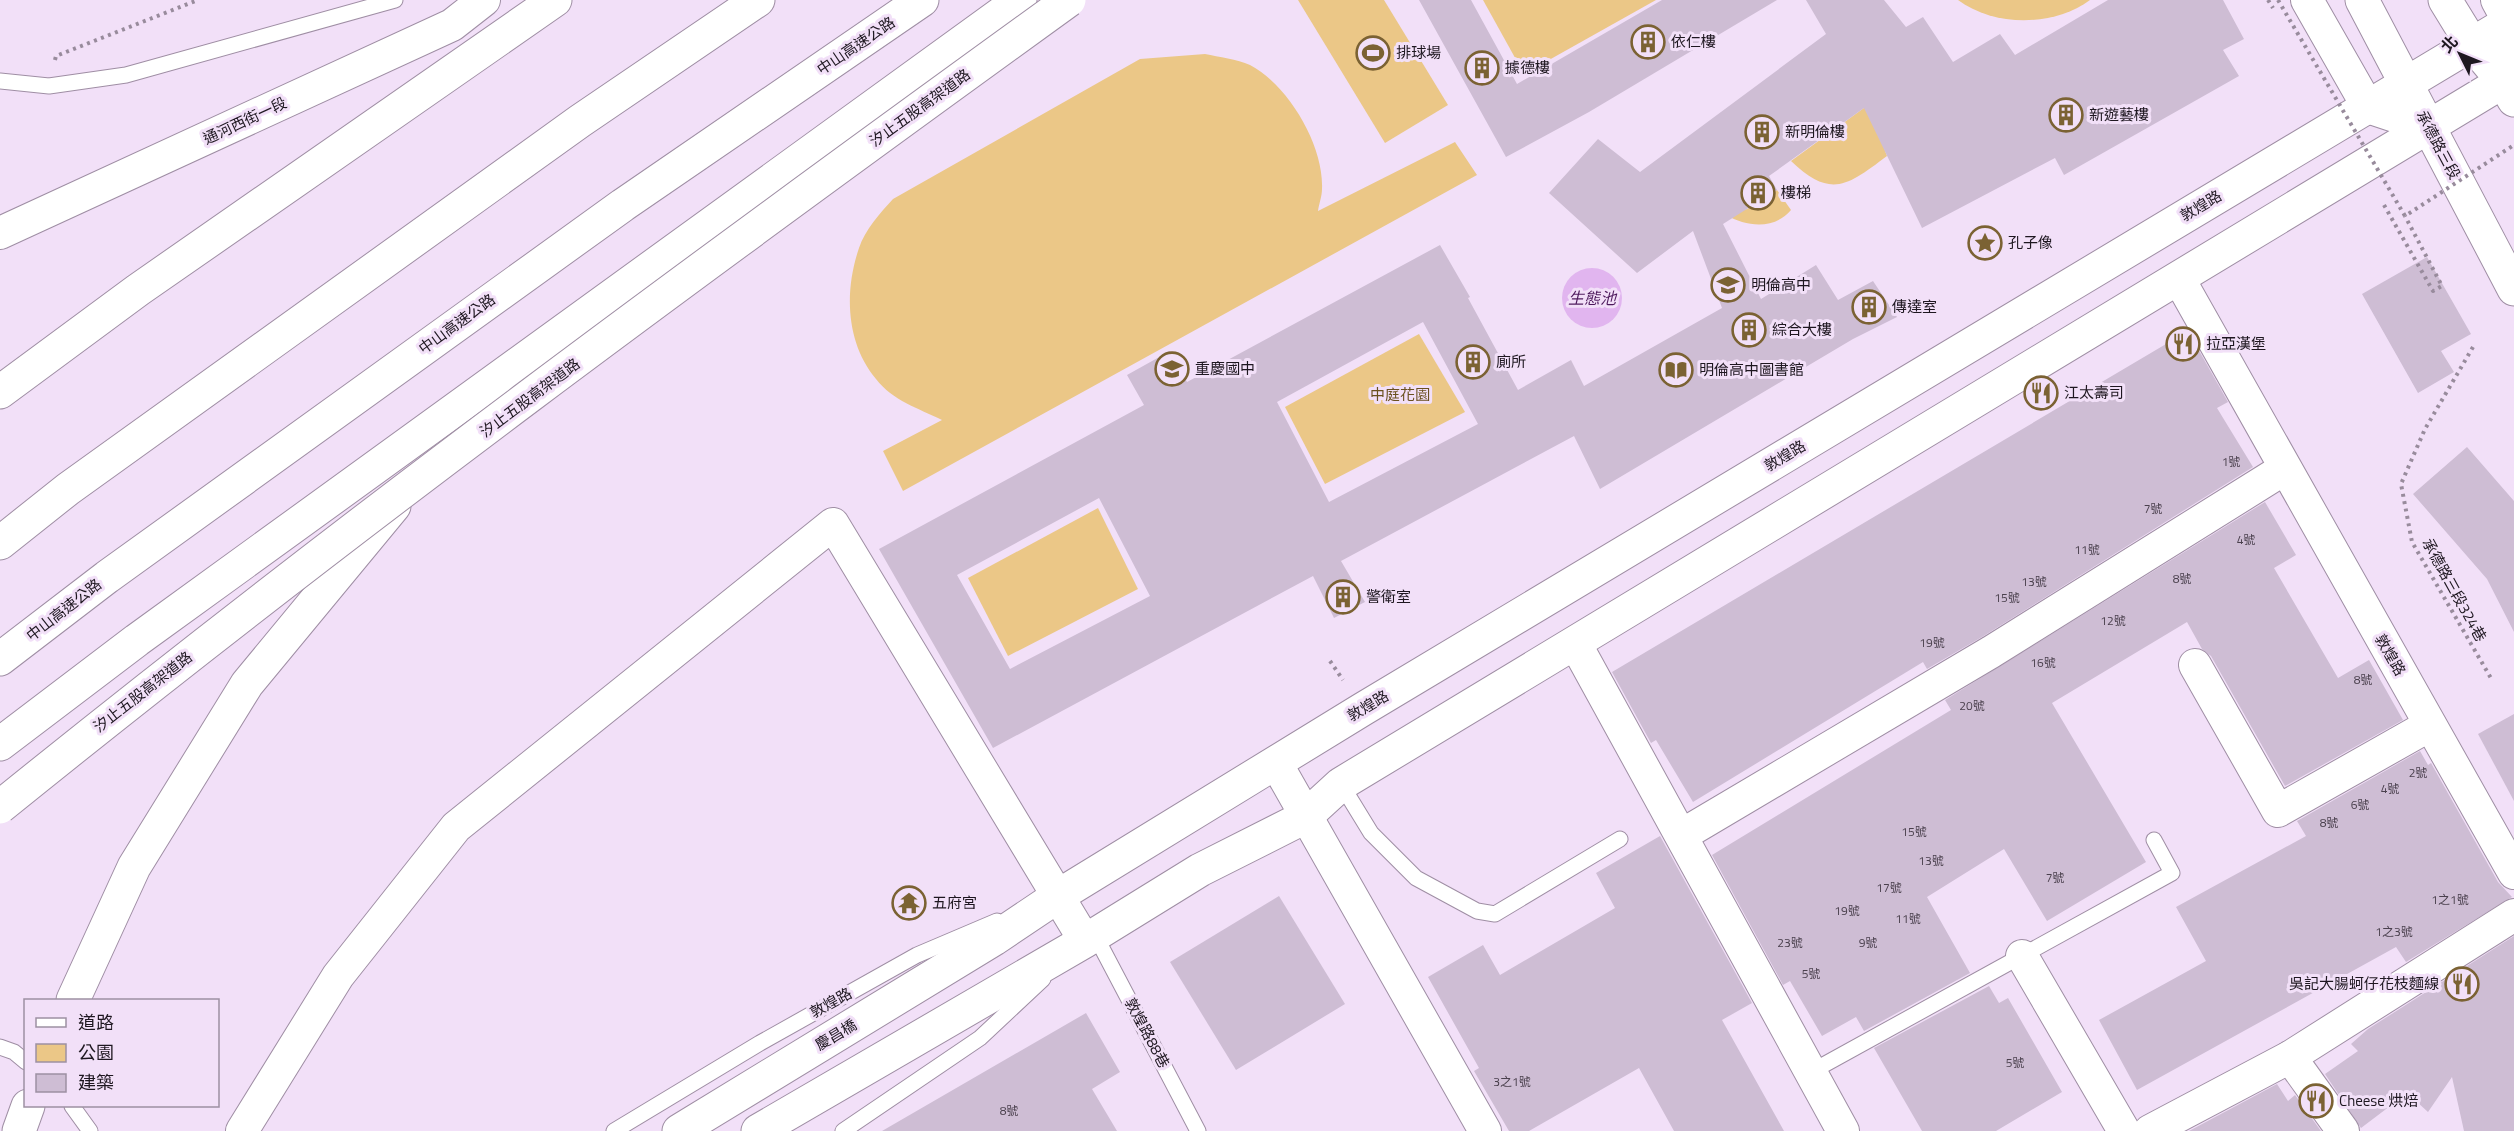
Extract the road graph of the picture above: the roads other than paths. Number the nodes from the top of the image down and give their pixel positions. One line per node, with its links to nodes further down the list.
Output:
1 (395, 0): 13 (lane)
2 (484, 0): 18 (street, 通河西街一段)
3 (555, 0): 22 (main road)
4 (758, 0): 24 (main road)
5 (922, 0): 26 (main road, 中山高速公路)
6 (1020, 0): 21 (main road)
7 (1069, 0): 32 (main road, 汐止五股高架道路, bridge)
8 (2307, 0): 16 (street)
9 (2362, 0): 14 (main road, 承德路三段)
10 (2445, 0): 12 (main road)
11 (2507, 14): 12 (main road, 敦煌路); 15 (street)
12 (2472, 45): 14 (main road, 敦煌路); 15 (main road)
13 (0, 81)
14 (2405, 84): 16 (main road, 敦煌路); 17 (main road, 承德路三段)
15 (2510, 86): 17 (main road)
16 (2368, 107): 17 (street); 30 (main road, 敦煌路)
17 (2428, 127): 19 (main road); 20 (main road, 承德路三段)
18 (0, 233)
19 (2179, 279): 23 (street, 敦煌路); 25 (main road)
20 (2514, 289)
21 (552, 339): 29 (main road); 43 (main road)
22 (0, 392)
23 (2284, 469): 28 (street, 敦煌路); 34 (street)
24 (0, 543)
25 (1575, 643): 31 (main road); 34 (street)
26 (0, 659)
27 (2195, 665): 28 (street)
28 (2430, 725): 37 (street, 敦煌路)
29 (0, 744)
30 (1276, 763): 33 (street); 38 (main road, 敦煌路)
31 (1341, 784): 33 (main road); 35 (lane)
32 (0, 807)
33 (1305, 817): 40 (main road); 58 (street)
34 (1682, 835): 47 (street)
35 (1620, 839)
36 (2154, 840): 42 (lane)
37 (2514, 873)
38 (1058, 896): 40 (street); 41 (main road, 敦煌路); 52 (street); 53 (lane, 敦煌路)
39 (2514, 915): 45 (street)
40 (1090, 938): 55 (main road); 56 (lane); 57 (lane, 敦煌路88巷)
41 (994, 939): 54 (main road, 慶昌橋)
42 (2022, 956): 47 (lane); 60 (street)
43 (73, 999)
44 (0, 1047): 46 (lane)
45 (2290, 1057): 61 (street); 62 (street)
46 (24, 1060)
47 (1809, 1073): 59 (street)
48 (28, 1107): 50 (main road)
49 (73, 1107): 51 (lane)
50 (19, 1131)
51 (90, 1131)
52 (242, 1131)
53 (614, 1131)
54 (679, 1131)
55 (758, 1131)
56 (843, 1131)
57 (1198, 1131)
58 (1485, 1131)
59 (1843, 1131)
60 (2124, 1131)
61 (2150, 1131)
62 (2343, 1131)

